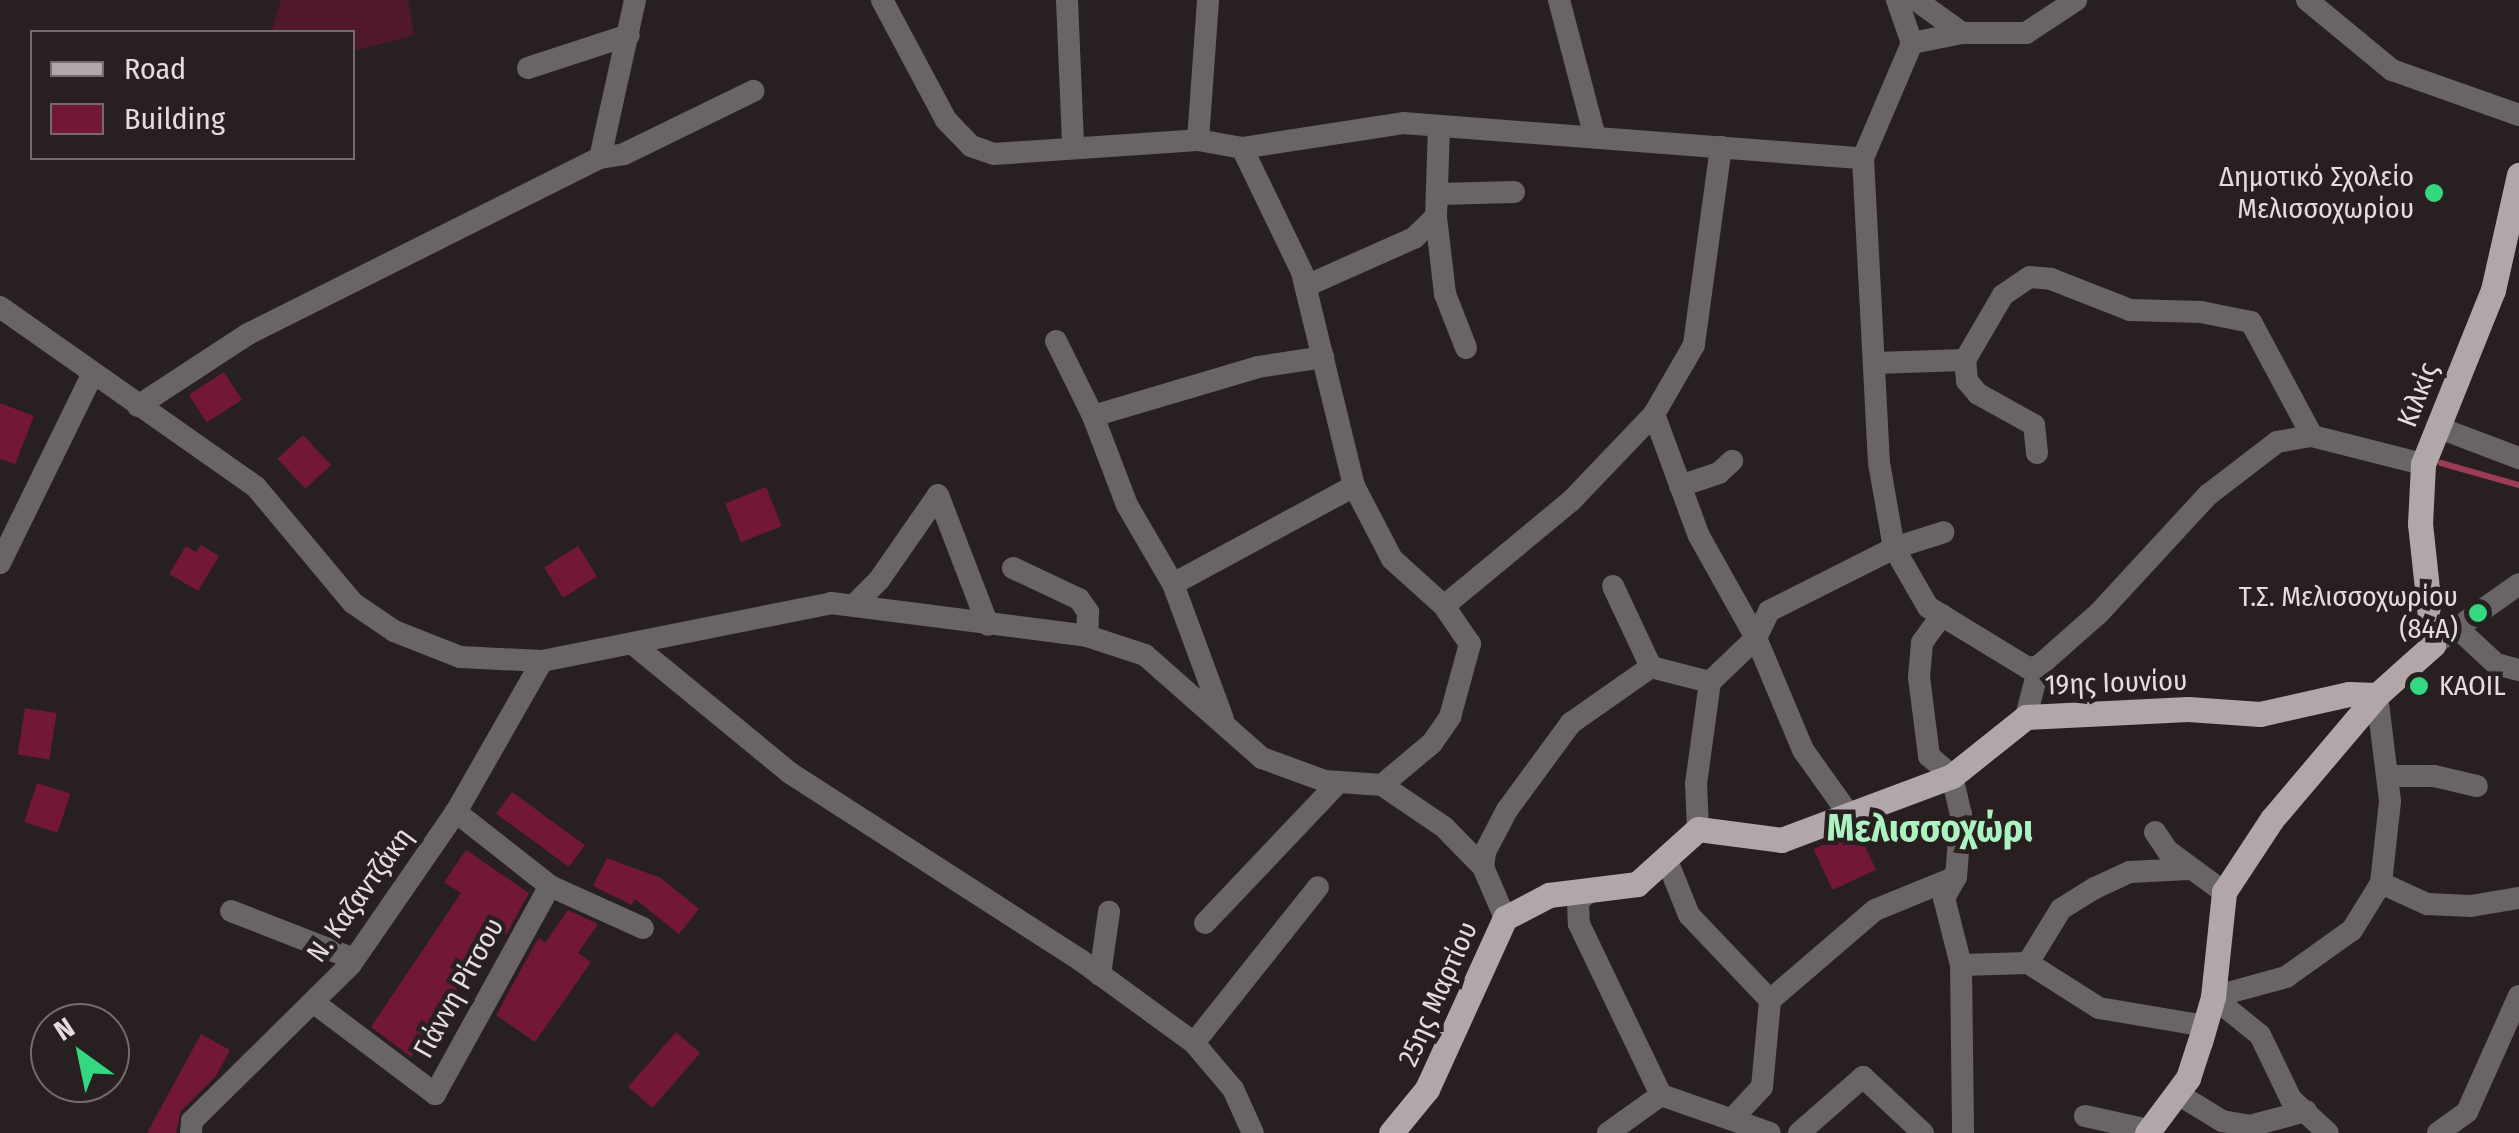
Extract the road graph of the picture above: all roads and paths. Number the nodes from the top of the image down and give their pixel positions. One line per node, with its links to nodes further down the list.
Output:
1 (635, 0): 11 (street)
2 (882, 0): 19 (street)
3 (1067, 0): 19 (street)
4 (1208, 0): 18 (street)
5 (1558, 0): 17 (street)
6 (1897, 0): 12 (street)
7 (1916, 0): 10 (street)
8 (2076, 0): 10 (street)
9 (2307, 0): 15 (street)
10 (1962, 33): 12 (street)
11 (629, 35): 13 (street); 22 (street)
12 (1912, 43): 23 (street)
13 (528, 68)
14 (753, 91): 22 (street)
15 (2519, 115)
16 (1439, 127): 17 (street); 21 (street); 26 (street)
17 (1595, 136): 20 (street)
18 (1198, 140): 19 (street); 21 (street)
19 (1073, 146)
20 (1721, 147): 23 (street); 36 (street)
21 (1242, 148): 27 (street)
22 (600, 158): 35 (street)
23 (1863, 158): 33 (street)
24 (2519, 175): 38 (main road, Κιλκίς)
25 (1514, 192): 26 (street)
26 (1437, 205): 27 (street); 30 (street)
27 (1306, 286): 31 (street)
28 (0, 307): 34 (street)
29 (1056, 341): 37 (street)
30 (1466, 348)
31 (1322, 357): 37 (street); 44 (street)
32 (1964, 360): 33 (street); 39 (street); 40 (street)
33 (1875, 363): 47 (street)
34 (92, 374): 35 (street); 48 (street)
35 (138, 406): 62 (street)
36 (1654, 414): 45 (street); 54 (street)
37 (1093, 416): 50 (street)
38 (2437, 427): 41 (street); 43 (main road, Κιλκίς)
39 (2312, 436): 43 (street); 63 (street)
40 (2037, 453)
41 (2519, 458)
42 (1732, 461): 45 (street)
43 (2423, 464): 61 (main road, Κιλκίς)
44 (1354, 486): 50 (street); 54 (street)
45 (1680, 486): 59 (street)
46 (1944, 532): 47 (street)
47 (1894, 548): 55 (street); 59 (street)
48 (0, 563)
49 (1013, 568): 58 (street)
50 (1173, 584): 69 (street)
51 (2519, 584): 57 (street)
52 (1612, 586): 64 (street)
53 (855, 604): 56 (street); 56 (street); 60 (street)
54 (1444, 606): 73 (street)
55 (1942, 615): 63 (street); 70 (street)
56 (988, 625): 58 (street)
57 (2456, 627): 61 (street); 65 (street)
58 (1087, 636): 69 (street)
59 (1756, 638): 66 (street); 76 (street)
60 (633, 644): 62 (street); 97 (street)
61 (2432, 646): 67 (main road)
62 (542, 662): 75 (street, Ν. Καζαντζάκη)
63 (2039, 666): 68 (street)
64 (1651, 667): 66 (street); 80 (street)
65 (2519, 670)
66 (1710, 682): 77 (street)
67 (2377, 695): 68 (main road, 19ης Ιουνίου); 71 (street); 87 (main road)
68 (2026, 717): 70 (main road, 19ης Ιουνίου)
69 (1224, 719): 72 (street)
70 (1952, 776): 76 (main road, 19ης Ιουνίου); 82 (street)
71 (2388, 776): 74 (street); 83 (street)
72 (1338, 783): 73 (street); 92 (street)
73 (1382, 785): 80 (street)
74 (2477, 786)
75 (456, 812): 84 (street); 94 (street, Ν. Καζαντζάκη)
76 (1848, 813): 77 (main road)
77 (1698, 829): 79 (main road, 25ης Μαρτίου)
78 (2155, 832): 81 (street)
79 (1668, 863): 86 (main road, 25ης Μαρτίου); 100 (street)
80 (1483, 867): 91 (street)
81 (2189, 869): 87 (street); 95 (street)
82 (1956, 877): 96 (street); 100 (street)
83 (2381, 883): 88 (street); 98 (street)
84 (550, 886): 93 (street); 101 (street, Γιάννη Ρίτσου)
85 (1318, 887): 103 (street)
86 (1590, 891): 91 (main road, 25ης Μαρτίου); 105 (street)
87 (2224, 892): 98 (main road)
88 (2519, 898)
89 (231, 911): 94 (street)
90 (1109, 912): 97 (street)
91 (1505, 918): 114 (main road, 25ης Μαρτίου)
92 (1206, 923)
93 (643, 928)
94 (354, 959): 101 (street, Ν. Καζαντζάκη)
95 (2028, 963): 96 (street); 102 (street)
96 (1961, 965): 118 (street)
97 (1100, 975): 103 (street)
98 (2213, 996): 102 (main road); 106 (street)
99 (2519, 996): 120 (street)
100 (1770, 1000): 108 (street)
101 (316, 1005): 112 (street, Ν. Καζαντζάκη)
102 (2205, 1026): 104 (main road)
103 (1194, 1043): 113 (street)
104 (2178, 1094): 109 (street); 110 (main road)
105 (1661, 1095): 108 (street); 115 (street)
106 (2306, 1111): 109 (street); 119 (street)
107 (2085, 1116): 110 (street)
108 (1734, 1118): 111 (street)
109 (2211, 1124)
110 (2147, 1131)
111 (1764, 1132)
112 (191, 1133)
113 (1253, 1133)
114 (1391, 1133)
115 (1608, 1133)
116 (1799, 1133): 117 (street)
117 (1923, 1133)
118 (1962, 1133)
119 (2328, 1133)
120 (2438, 1133)

